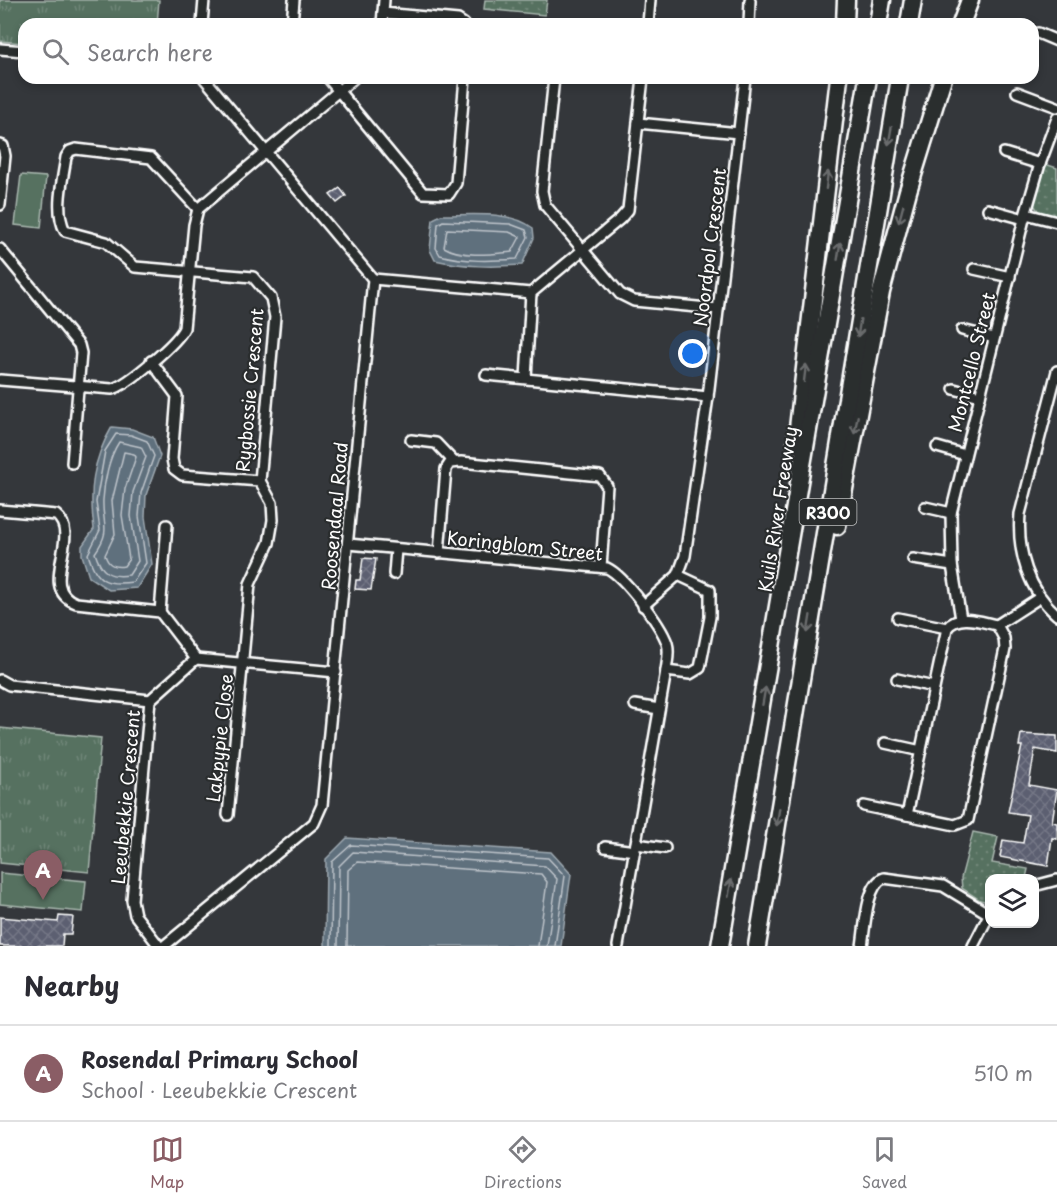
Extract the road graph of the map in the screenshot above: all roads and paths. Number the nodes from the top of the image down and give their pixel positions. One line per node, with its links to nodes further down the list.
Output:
1 (204, 0): 11 (street)
2 (294, 0): 12 (street)
3 (384, 0): 10 (street)
4 (650, 0): 15 (street)
5 (750, 0): 16 (street)
6 (846, 0): 17 (highway)
7 (882, 0): 18 (highway)
8 (913, 0): 19 (highway)
9 (970, 0): 20 (highway)
10 (383, 13): 13 (street); 14 (street)
11 (202, 18)
12 (292, 18)
13 (383, 18)
14 (437, 18)
15 (648, 18)
16 (749, 18)
17 (845, 18)
18 (879, 18)
19 (910, 18)
20 (963, 18)
21 (1039, 33): 22 (street)
22 (1057, 41)
23 (0, 49): 24 (street)
24 (18, 50)
25 (209, 84): 43 (street)
26 (333, 84): 36 (street)
27 (347, 84): 36 (street)
28 (464, 84): 36 (street)
29 (553, 84): 52 (street)
30 (642, 84): 40 (street)
31 (744, 84): 41 (street, Noordpol Crescent)
32 (838, 84): 94 (highway, one-way to 32)
33 (867, 84): 94 (highway, Kuils River Freeway / R300, one-way to 33)
34 (899, 84): 88 (highway, R300, one-way to 88)
35 (941, 84): 88 (highway, one-way to 88)
36 (338, 91): 43 (street)
37 (1017, 92): 38 (street)
38 (1057, 106)
39 (1057, 117): 45 (street, Montcello Street)
40 (638, 123): 41 (street); 52 (street)
41 (739, 133): 58 (street, Noordpol Crescent)
42 (0, 144): 46 (street)
43 (267, 150): 47 (street); 56 (street)
44 (1004, 153): 45 (street)
45 (1040, 164): 49 (street, Montcello Street)
46 (0, 205)
47 (198, 209): 54 (street); 54 (street, Rygbossie Crescent)
48 (988, 209): 49 (street)
49 (1025, 216): 50 (street); 55 (street, Montcello Street)
50 (1057, 222)
51 (0, 249): 66 (street)
52 (582, 251): 57 (street); 58 (street)
53 (974, 269): 55 (street)
54 (190, 272): 61 (street); 75 (street, Rygbossie Crescent)
55 (1010, 277): 60 (street, Montcello Street)
56 (373, 279): 57 (street); 80 (street, Roosendaal Road)
57 (531, 293): 64 (street)
58 (718, 309): 69 (street, Noordpol Crescent)
59 (962, 330): 60 (street)
60 (994, 338): 68 (street, Montcello Street)
61 (151, 361): 66 (street); 75 (street, Rygbossie Crescent)
62 (1057, 371): 89 (street)
63 (486, 375): 64 (street)
64 (525, 378): 69 (street)
65 (0, 380): 66 (street)
66 (78, 386): 74 (street)
67 (954, 389): 68 (street)
68 (980, 396): 72 (street, Montcello Street)
69 (708, 397): 87 (street, Noordpol Crescent)
70 (411, 440): 73 (street)
71 (937, 447): 72 (street)
72 (965, 455): 78 (street, Montcello Street)
73 (454, 462): 82 (street); 85 (street)
74 (72, 463)
75 (260, 481): 99 (street, Lakpypie Close)
76 (925, 507): 78 (street)
77 (0, 510): 91 (street)
78 (951, 513): 84 (street, Montcello Street)
79 (167, 525): 91 (street)
80 (348, 544): 81 (street, Koringblom Street); 101 (street, Roosendaal Road)
81 (396, 549): 82 (street, Koringblom Street); 86 (street)
82 (439, 553): 85 (street, Koringblom Street)
83 (913, 559): 84 (street)
84 (952, 565): 95 (street, Montcello Street)
85 (601, 567): 90 (street, Koringblom Street)
86 (394, 574)
87 (678, 575): 90 (street); 100 (street)
88 (815, 593): 124 (highway, R300, one-way to 124)
89 (1039, 598): 92 (street); 96 (street)
90 (643, 606): 100 (street, Koringblom Street)
91 (160, 612): 98 (street)
92 (1057, 615)
93 (898, 618): 97 (street)
94 (778, 619): 123 (highway, Kuils River Freeway / R300, one-way to 94)
95 (961, 619): 96 (street); 97 (street)
96 (997, 625): 112 (street)
97 (947, 628): 104 (street)
98 (196, 658): 99 (street); 105 (street, Leeubekkie Crescent)
99 (243, 664): 101 (street); 111 (street, Lakpypie Close)
100 (666, 671): 107 (street, Koringblom Street)
101 (336, 672): 121 (street, Roosendaal Road)
102 (897, 679): 104 (street)
103 (0, 680): 105 (street)
104 (934, 687): 109 (street)
105 (150, 700): 120 (street, Leeubekkie Crescent)
106 (634, 705): 107 (street)
107 (659, 709): 114 (street, Koringblom Street)
108 (885, 743): 109 (street)
109 (921, 751): 112 (street)
110 (864, 806): 112 (street)
111 (228, 815)
112 (907, 815)
113 (606, 848): 114 (street)
114 (635, 848): 115 (street); 122 (street, Koringblom Street)
115 (665, 848)
116 (1057, 880): 117 (street)
117 (1039, 885)
118 (985, 912): 125 (street)
119 (985, 922): 126 (street)
120 (159, 946)
121 (164, 946)
122 (618, 946)
123 (720, 946)
124 (757, 946)
125 (862, 946)
126 (973, 946)

